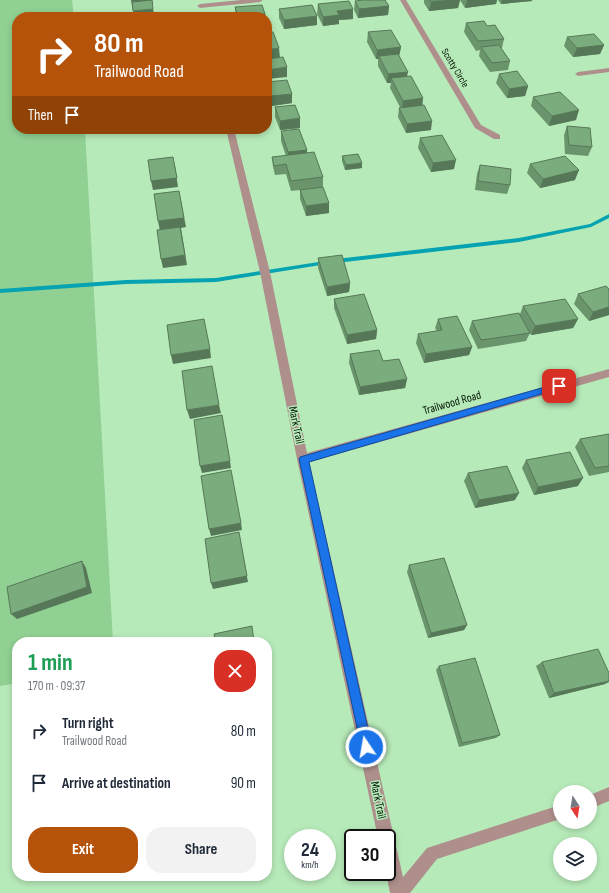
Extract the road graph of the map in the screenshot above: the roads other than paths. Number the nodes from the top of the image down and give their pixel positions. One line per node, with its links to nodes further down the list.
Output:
1 (260, 0): 3 (street)
2 (403, 0): 7 (street, Scotty Circle)
3 (200, 6)
4 (609, 70): 5 (street)
5 (578, 74)
6 (231, 134): 9 (street, Mark Trail)
7 (497, 137)
8 (609, 373): 9 (street, Trailwood Road)
9 (303, 459): 13 (street, Mark Trail)
10 (609, 794): 11 (street)
11 (597, 799)
12 (553, 814): 15 (street, Mark Trail)
13 (385, 829)
14 (396, 880): 15 (street, Mark Trail)
15 (399, 893)

